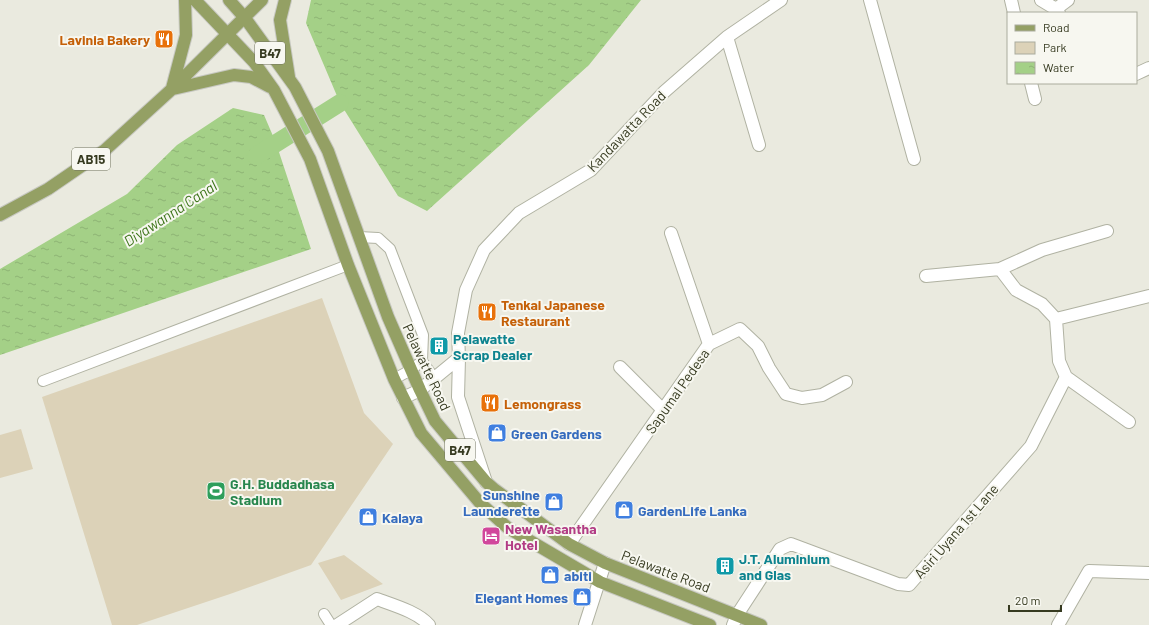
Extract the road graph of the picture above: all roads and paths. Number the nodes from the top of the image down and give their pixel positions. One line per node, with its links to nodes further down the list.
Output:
1 (185, 0): 20 (main road)
2 (195, 0): 14 (main road, B47)
3 (229, 0): 13 (main road, Pelawatte Road / B47)
4 (262, 0): 13 (main road, AB15)
5 (285, 0): 18 (main road)
6 (781, 0): 15 (street, Kandawatta Road)
7 (870, 0): 24 (street)
8 (1011, 0): 12 (street)
9 (1041, 0): 11 (street)
10 (1068, 0): 11 (street)
11 (1057, 11)
12 (1014, 12)
13 (245, 18): 14 (main road, AB15); 18 (main road, Pelawatte Road / B47)
14 (228, 34): 20 (main road, AB15); 21 (main road, B47)
15 (727, 37): 23 (street); 35 (street, Kandawatta Road)
16 (1149, 68): 17 (street)
17 (1137, 74)
18 (292, 84): 28 (main road, Pelawatte Road / B47)
19 (1031, 84): 22 (street)
20 (172, 89): 21 (main road); 25 (main road, AB15)
21 (276, 93): 29 (main road, B47)
22 (1035, 99)
23 (759, 144)
24 (914, 159)
25 (0, 215)
26 (1107, 231): 30 (street)
27 (671, 233): 34 (street)
28 (359, 237): 36 (lane); 38 (main road, Pelawatte Road / B47)
29 (348, 265): 41 (main road, B47); 42 (lane)
30 (1000, 269): 31 (street); 33 (street)
31 (926, 276)
32 (1149, 296): 33 (street)
33 (1056, 319): 39 (street)
34 (709, 344): 43 (street, Sapumal Pedesa); 46 (street, Sapumal Pedesa)
35 (459, 358): 40 (street); 48 (street, Kandawatta Road)
36 (422, 361): 38 (lane); 40 (lane)
37 (620, 367): 46 (street)
38 (411, 370): 41 (lane); 44 (main road, Pelawatte Road / B47)
39 (1066, 377): 47 (street); 54 (street, Asiri Uyana 1st Lane)
40 (434, 378): 44 (street)
41 (394, 379): 45 (main road, B47)
42 (43, 381)
43 (846, 382)
44 (420, 390): 45 (street); 48 (main road, Pelawatte Road / B47)
45 (403, 398): 52 (main road, B47)
46 (664, 410): 49 (street, Sapumal Pedesa)
47 (1129, 422)
48 (486, 482): 49 (main road, Pelawatte Road / B47)
49 (569, 544): 50 (main road, Pelawatte Road / B47)
50 (605, 563): 52 (street); 54 (main road, Pelawatte Road / B47)
51 (1149, 573): 61 (street)
52 (600, 582): 58 (street); 59 (main road, B47)
53 (324, 614): 55 (lane)
54 (735, 620): 60 (main road, Pelawatte Road / B47)
55 (331, 625)
56 (337, 625): 57 (street)
57 (429, 625)
58 (585, 625)
59 (710, 625)
60 (761, 625)
61 (1058, 625)

